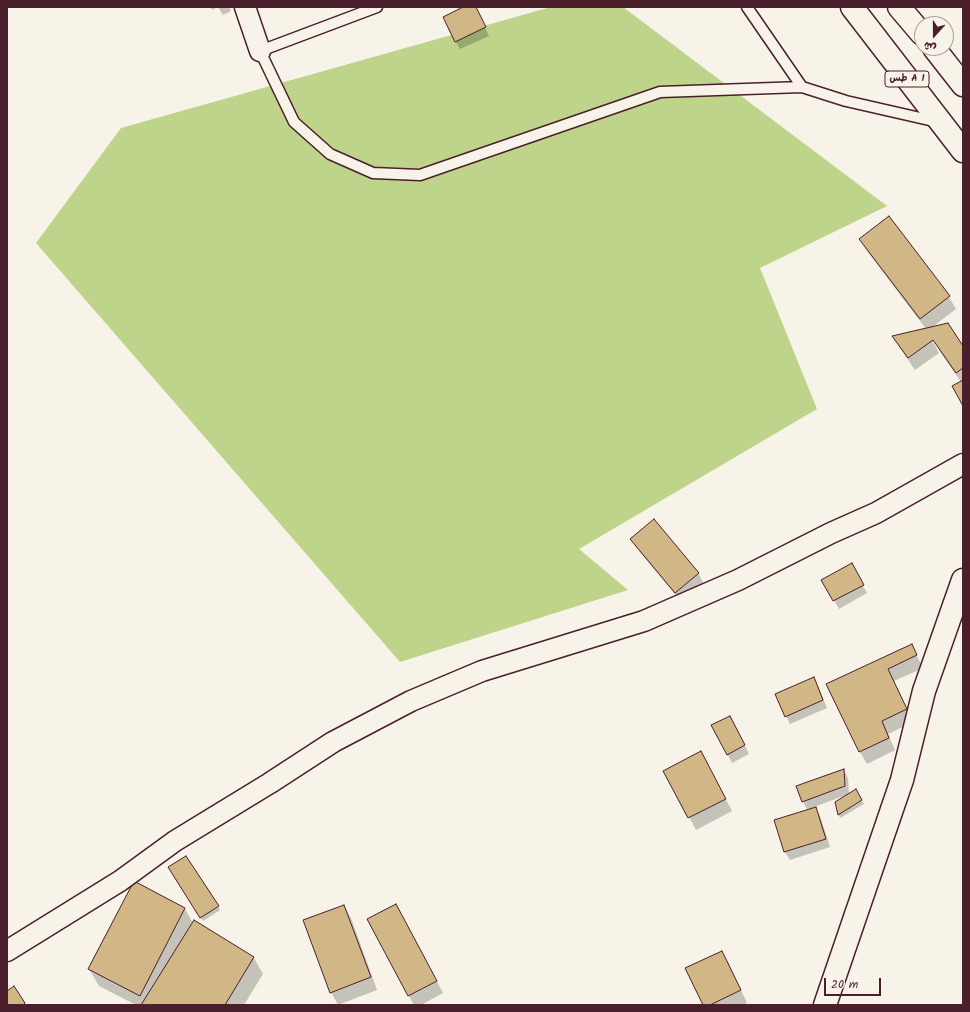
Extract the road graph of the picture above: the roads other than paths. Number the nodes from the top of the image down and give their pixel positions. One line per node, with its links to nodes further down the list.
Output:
1 (245, 7): 7 (street)
2 (377, 7): 7 (lane)
3 (747, 7): 10 (lane)
4 (852, 7): 11 (main road, طس A 1)
5 (903, 9): 6 (main road)
6 (914, 23)
7 (260, 51): 10 (lane)
8 (940, 56): 9 (main road)
9 (963, 85)
10 (802, 87): 11 (lane)
11 (942, 123): 12 (main road, طس A 1)
12 (963, 151)
13 (963, 464): 15 (street)
14 (963, 580): 16 (main road)
15 (7, 951)
16 (825, 1005)

